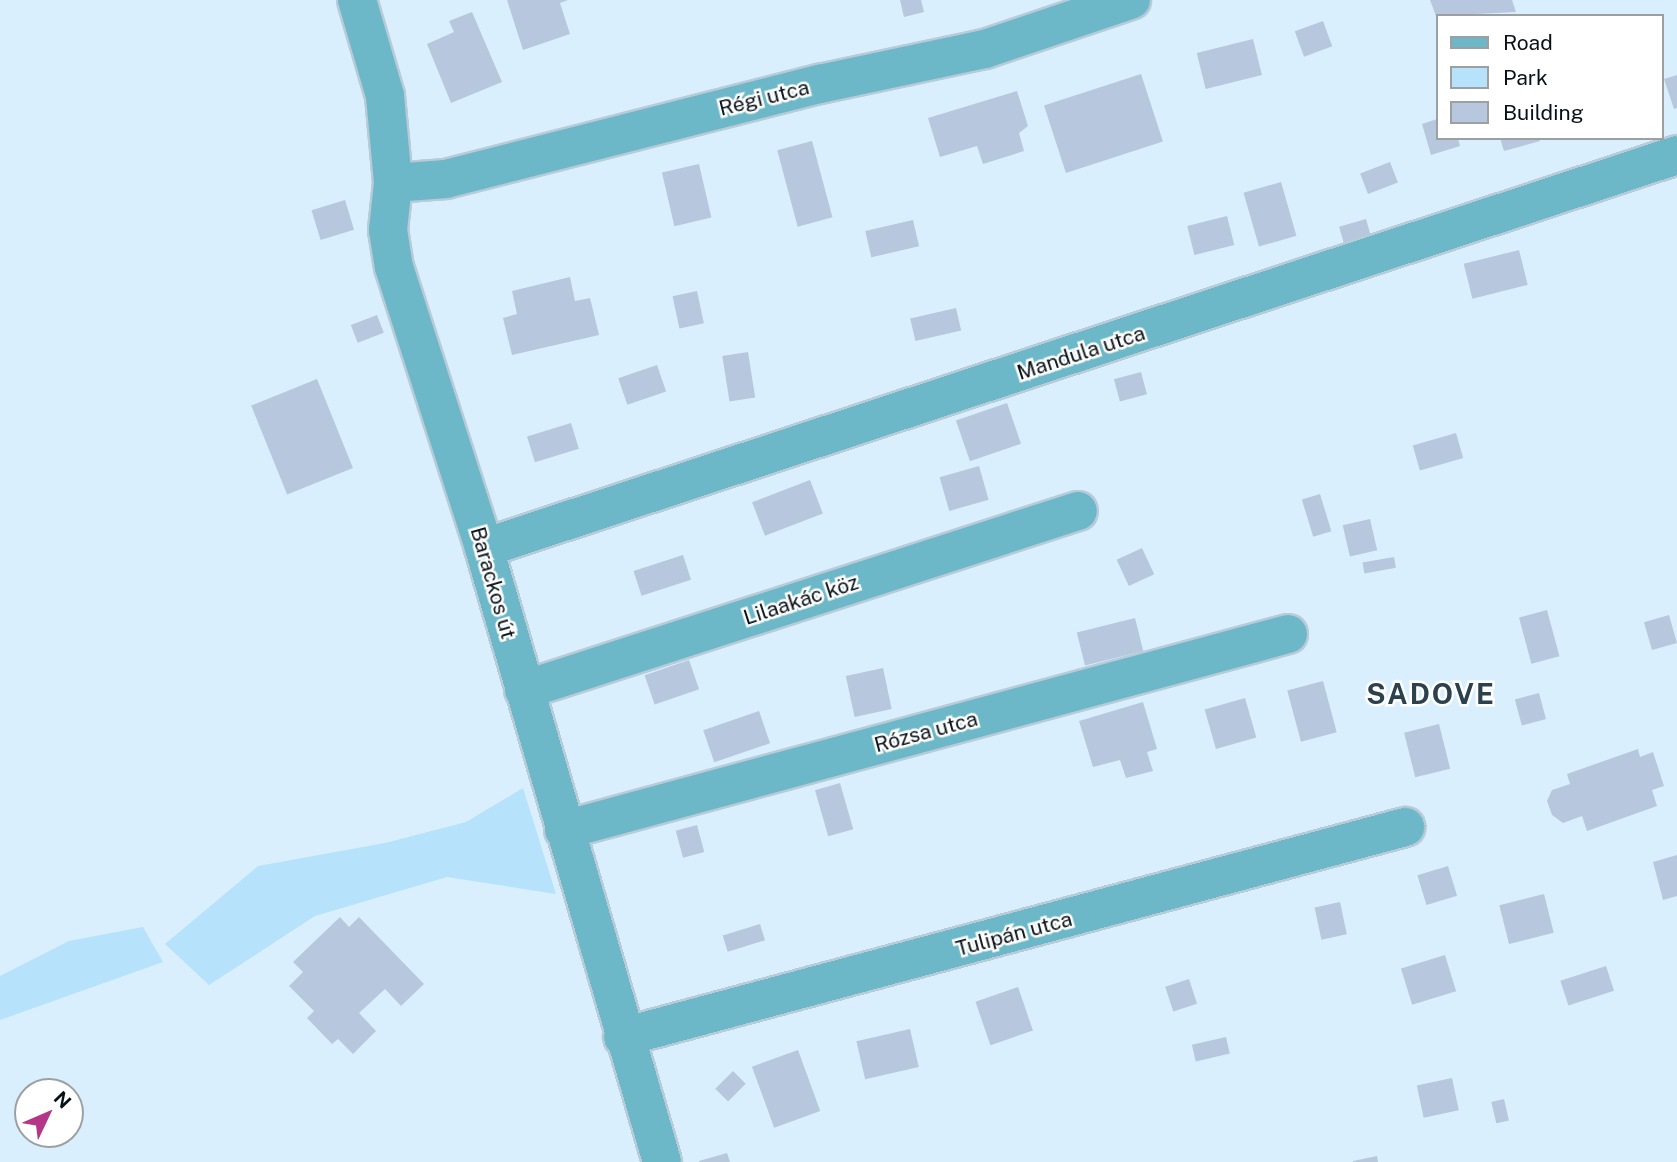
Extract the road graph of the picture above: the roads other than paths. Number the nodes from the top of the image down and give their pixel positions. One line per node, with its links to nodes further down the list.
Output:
1 (356, 0): 4 (street, Barackos út)
2 (1131, 0): 4 (street, Régi utca)
3 (1677, 155): 6 (street, Mandula utca)
4 (393, 183): 6 (street, Barackos út)
5 (1078, 511): 8 (street, Lilaakác köz)
6 (484, 548): 8 (street, Barackos út)
7 (1289, 634): 10 (street, Rózsa utca)
8 (524, 690): 10 (street, Barackos út)
9 (1405, 827): 11 (street, Tulipán utca)
10 (564, 830): 11 (street, Barackos út)
11 (623, 1038): 12 (street, Barackos út)
12 (662, 1162)

